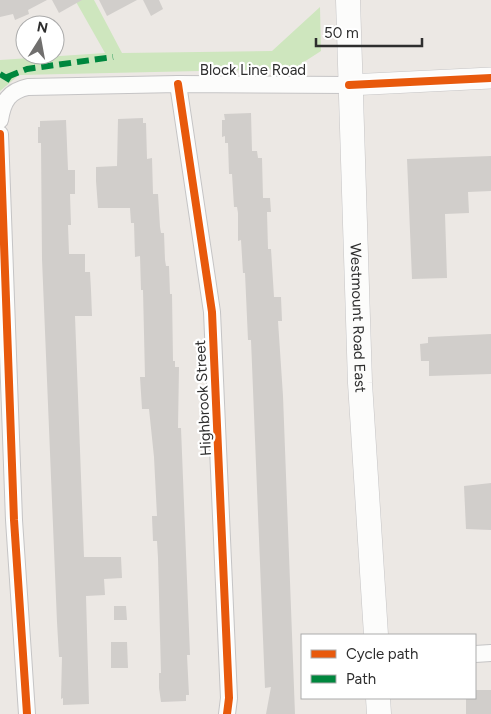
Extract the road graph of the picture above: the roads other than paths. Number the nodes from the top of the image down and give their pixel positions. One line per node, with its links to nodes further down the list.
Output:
1 (348, 0): 4 (main road, Westmount Road East)
2 (491, 78): 4 (street, Block Line Road)
3 (178, 84): 4 (street, Block Line Road); 5 (street, Block Line Road); 15 (street, Highbrook Street)
4 (349, 85): 10 (main road, Westmount Road East)
5 (0, 120)
6 (0, 134): 7 (street)
7 (1, 180): 8 (street)
8 (5, 352): 9 (street)
9 (7, 520): 14 (street)
10 (376, 634)
11 (491, 653): 12 (street)
12 (476, 654)
13 (378, 699): 16 (main road)
14 (26, 714)
15 (227, 714)
16 (379, 714)

